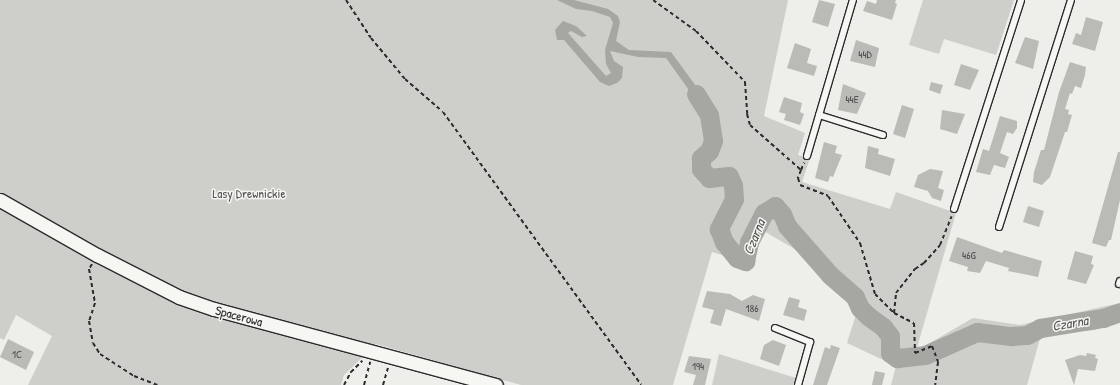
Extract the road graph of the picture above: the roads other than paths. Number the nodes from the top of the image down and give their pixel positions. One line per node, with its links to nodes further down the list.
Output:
1 (853, 0): 4 (lane)
2 (1021, 0): 8 (lane)
3 (1071, 0): 9 (lane)
4 (819, 115): 5 (lane); 6 (lane)
5 (883, 135)
6 (807, 156)
7 (0, 200): 11 (street, Spacerowa)
8 (954, 209)
9 (999, 227)
10 (775, 328): 12 (lane)
11 (496, 385)
12 (798, 385)

